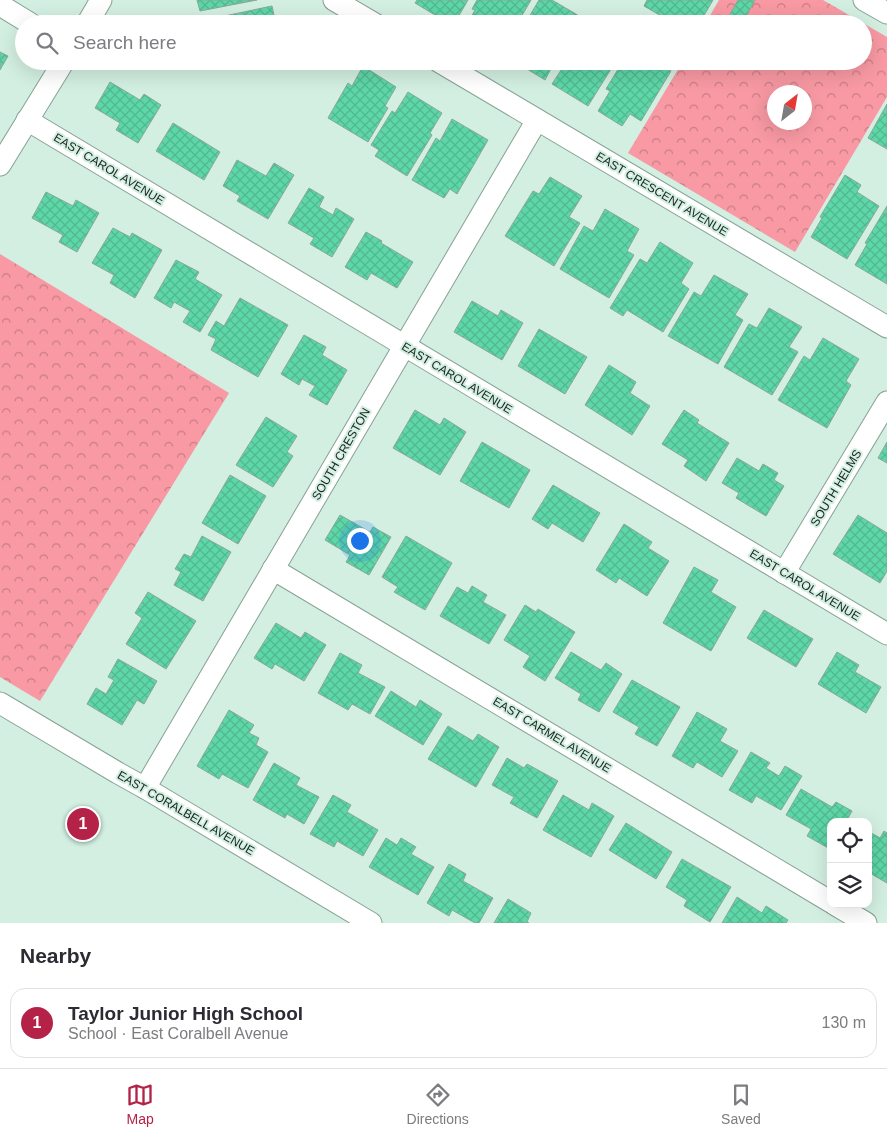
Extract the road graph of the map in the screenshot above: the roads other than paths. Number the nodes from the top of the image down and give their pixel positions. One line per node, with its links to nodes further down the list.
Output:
1 (101, 0): 7 (street)
2 (334, 0): 8 (street)
3 (864, 0): 5 (street)
4 (0, 5): 6 (street)
5 (887, 14)
6 (16, 15)
7 (92, 15)
8 (360, 15)
9 (58, 70): 11 (street)
10 (453, 70): 12 (street, EAST CRESCENT AVENUE)
11 (27, 120): 13 (street); 15 (street, EAST CAROL AVENUE)
12 (537, 120): 14 (street, EAST CRESCENT AVENUE); 15 (street, SOUTH CRESTON)
13 (0, 165)
14 (887, 327)
15 (404, 346): 17 (street, SOUTH CRESTON); 18 (street, EAST CAROL AVENUE)
16 (887, 402): 18 (street, SOUTH HELMS)
17 (273, 569): 21 (street, SOUTH CRESTON); 22 (street, EAST CARMEL AVENUE)
18 (784, 573): 19 (street, EAST CAROL AVENUE)
19 (887, 634)
20 (0, 703): 21 (street, EAST CORALBELL AVENUE)
21 (144, 788): 24 (street, EAST CORALBELL AVENUE)
22 (827, 900)
23 (841, 908): 25 (street)
24 (371, 923)
25 (866, 923)

